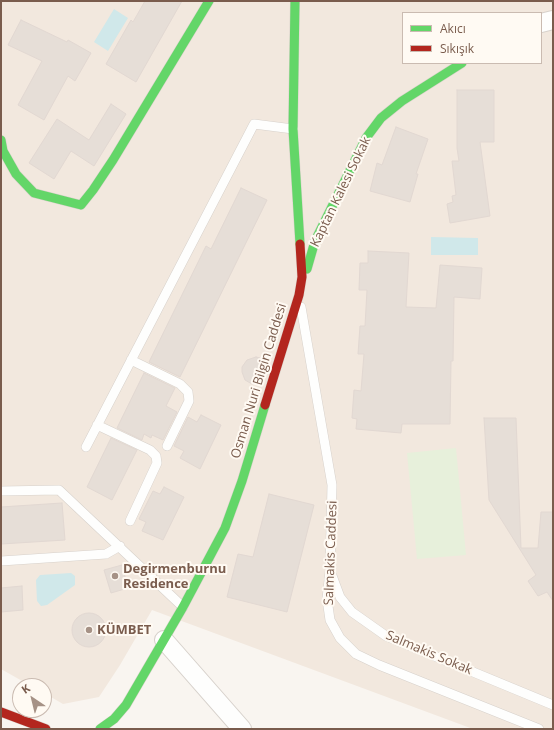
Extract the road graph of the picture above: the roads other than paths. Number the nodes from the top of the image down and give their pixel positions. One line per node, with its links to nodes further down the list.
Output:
1 (209, 1): 7 (street)
2 (295, 1): 6 (street, Osman Nuri Bilgin Caddesi)
3 (553, 20): 4 (street)
4 (542, 23)
5 (460, 64): 8 (street, Kaptan Kalesi Sokak)
6 (293, 129): 8 (street, Osman Nuri Bilgin Caddesi); 9 (lane)
7 (1, 140)
8 (299, 295): 17 (lane, Salmakis Caddesi); 18 (street, Osman Nuri Bilgin Caddesi)
9 (131, 360): 10 (lane); 11 (lane)
10 (97, 425): 12 (lane); 14 (lane)
11 (167, 446)
12 (86, 447)
13 (1, 491): 15 (lane)
14 (130, 522)
15 (120, 546): 16 (lane); 18 (lane)
16 (1, 561)
17 (330, 571): 20 (lane, Salmakis Sokak); 25 (lane, Salmakis Caddesi)
18 (183, 607): 19 (street, Osman Nuri Bilgin Caddesi)
19 (164, 640): 23 (street, Osman Nuri Bilgin Caddesi); 24 (street)
20 (553, 705)
21 (1, 712): 22 (street)
22 (46, 729)
23 (100, 729)
24 (242, 729)
25 (539, 729)

